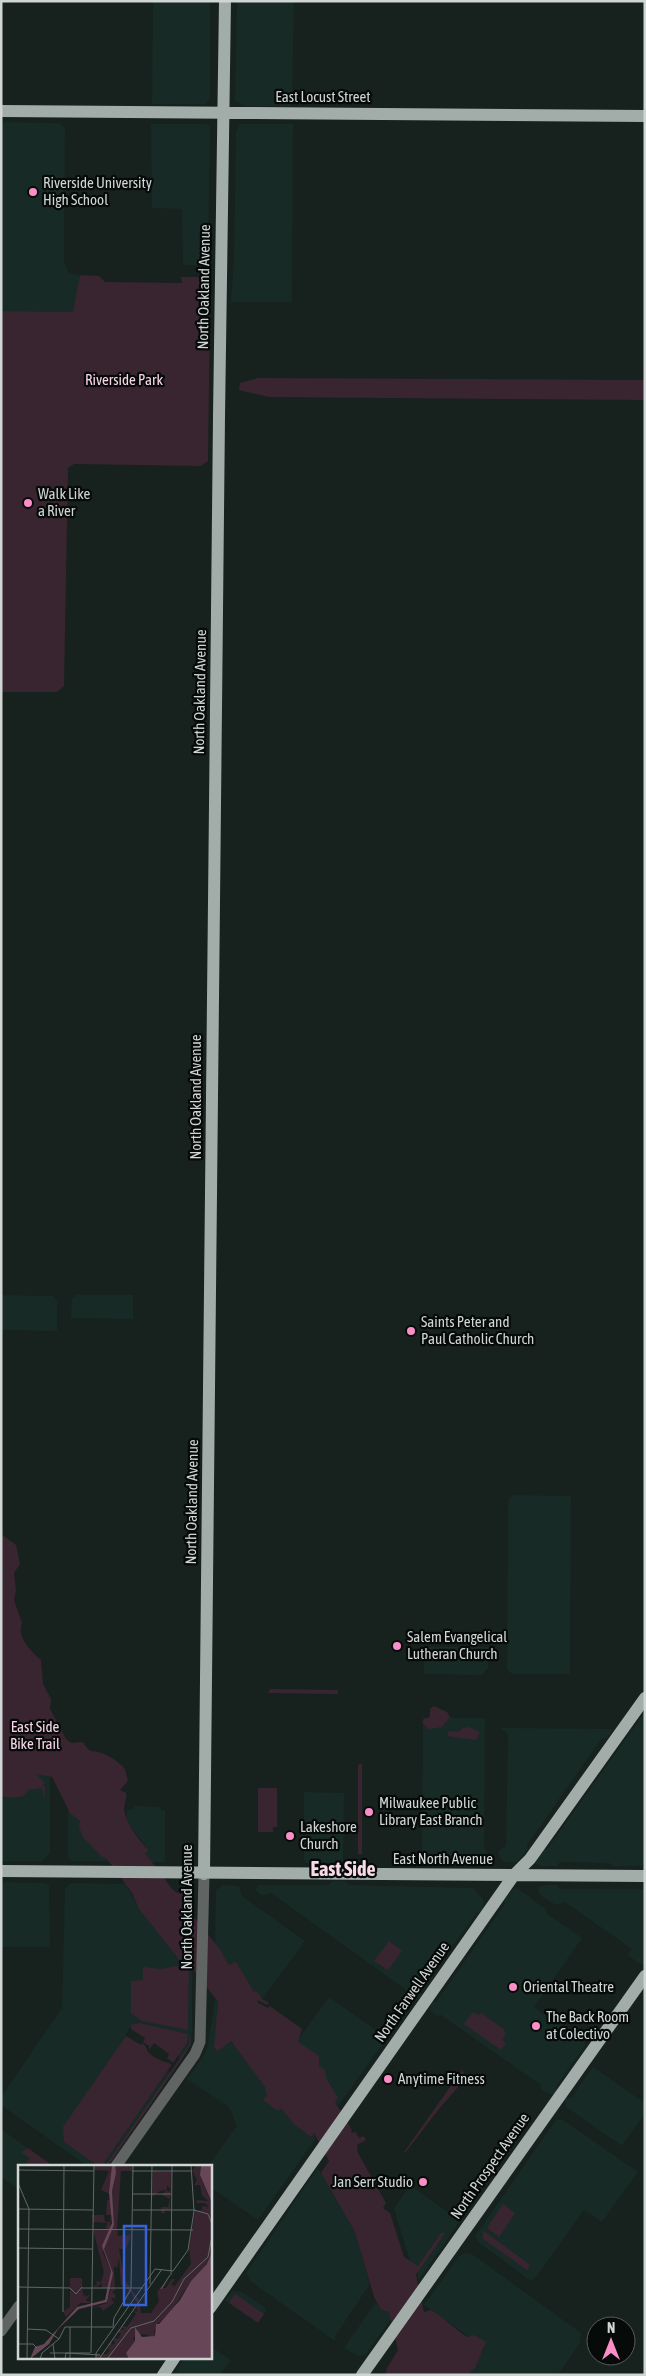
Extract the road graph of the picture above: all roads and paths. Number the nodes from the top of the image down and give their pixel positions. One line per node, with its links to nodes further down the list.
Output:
1 (225, 1): 3 (main road, North Oakland Avenue)
2 (1, 111): 3 (main road, East Locust Street)
3 (223, 113): 4 (main road, East Locust Street); 7 (main road, North Oakland Avenue)
4 (645, 116)
5 (645, 1698): 8 (main road, North Farwell Avenue)
6 (1, 1872): 7 (main road, East North Avenue)
7 (204, 1874): 8 (main road, East North Avenue); 11 (street, North Oakland Avenue)
8 (514, 1875): 9 (main road, East North Avenue); 13 (main road, North Farwell Avenue)
9 (645, 1876)
10 (645, 1976): 17 (main road, North Prospect Avenue)
11 (117, 2165)
12 (18, 2307): 14 (street)
13 (211, 2307)
14 (1, 2331)
15 (174, 2358): 16 (main road)
16 (163, 2375)
17 (362, 2375)

